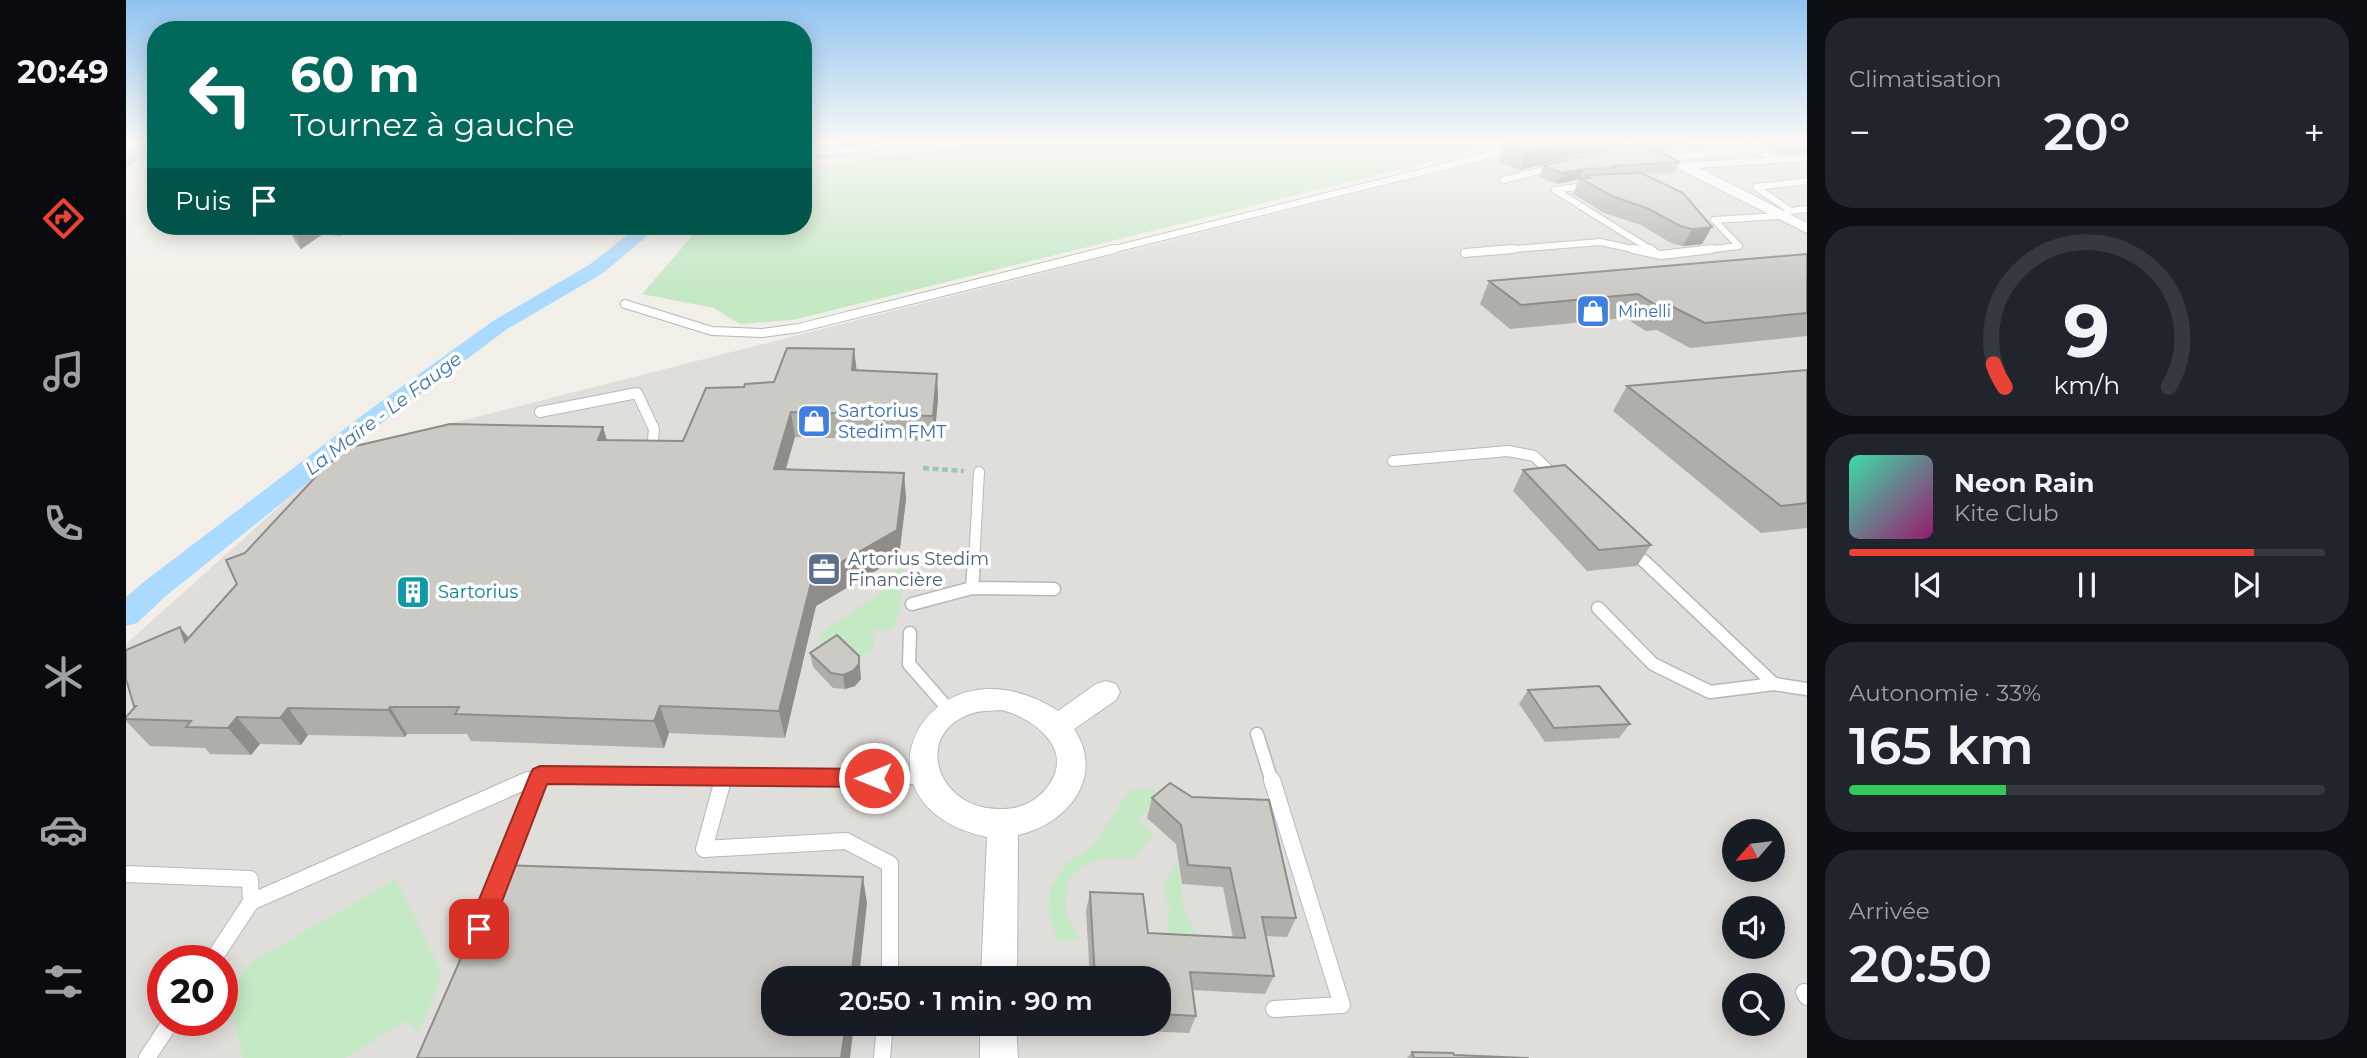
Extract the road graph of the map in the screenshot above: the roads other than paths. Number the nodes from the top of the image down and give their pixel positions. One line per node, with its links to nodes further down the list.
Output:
1 (1349, 190): 12 (lane)
2 (1556, 190): 11 (lane)
3 (1734, 190): 6 (street)
4 (1760, 190): 6 (lane)
5 (1807, 209): 6 (lane)
6 (1784, 213): 8 (lane); 9 (street)
7 (1702, 214): 8 (lane)
8 (1714, 220): 11 (lane)
9 (1807, 229)
10 (1465, 253): 11 (lane)
11 (1661, 256)
12 (625, 304)
13 (540, 411): 14 (lane)
14 (652, 450)
15 (1393, 461): 17 (lane)
16 (979, 472): 19 (lane)
17 (1564, 485)
18 (1624, 542): 24 (lane)
19 (972, 588): 20 (lane); 21 (lane)
20 (1054, 589)
21 (912, 604)
22 (1598, 608): 24 (lane)
23 (910, 633): 27 (lane)
24 (1774, 684): 25 (lane)
25 (1807, 689)
26 (1106, 692): 28 (street)
27 (950, 711): 28 (street); 32 (street)
28 (1056, 727): 33 (street)
29 (1257, 734): 40 (lane)
30 (540, 775): 31 (lane); 35 (lane); 36 (lane)
31 (724, 777): 32 (lane); 38 (lane)
32 (926, 778): 33 (street)
33 (1003, 824): 39 (street)
34 (126, 874): 36 (lane)
35 (495, 891)
36 (251, 902): 37 (lane)
37 (223, 945)
38 (890, 966)
39 (999, 966)
40 (1274, 1009)
41 (161, 1036): 44 (lane)
42 (885, 1036): 45 (lane)
43 (999, 1036): 46 (street)
44 (147, 1058)
45 (882, 1058)
46 (999, 1058)

